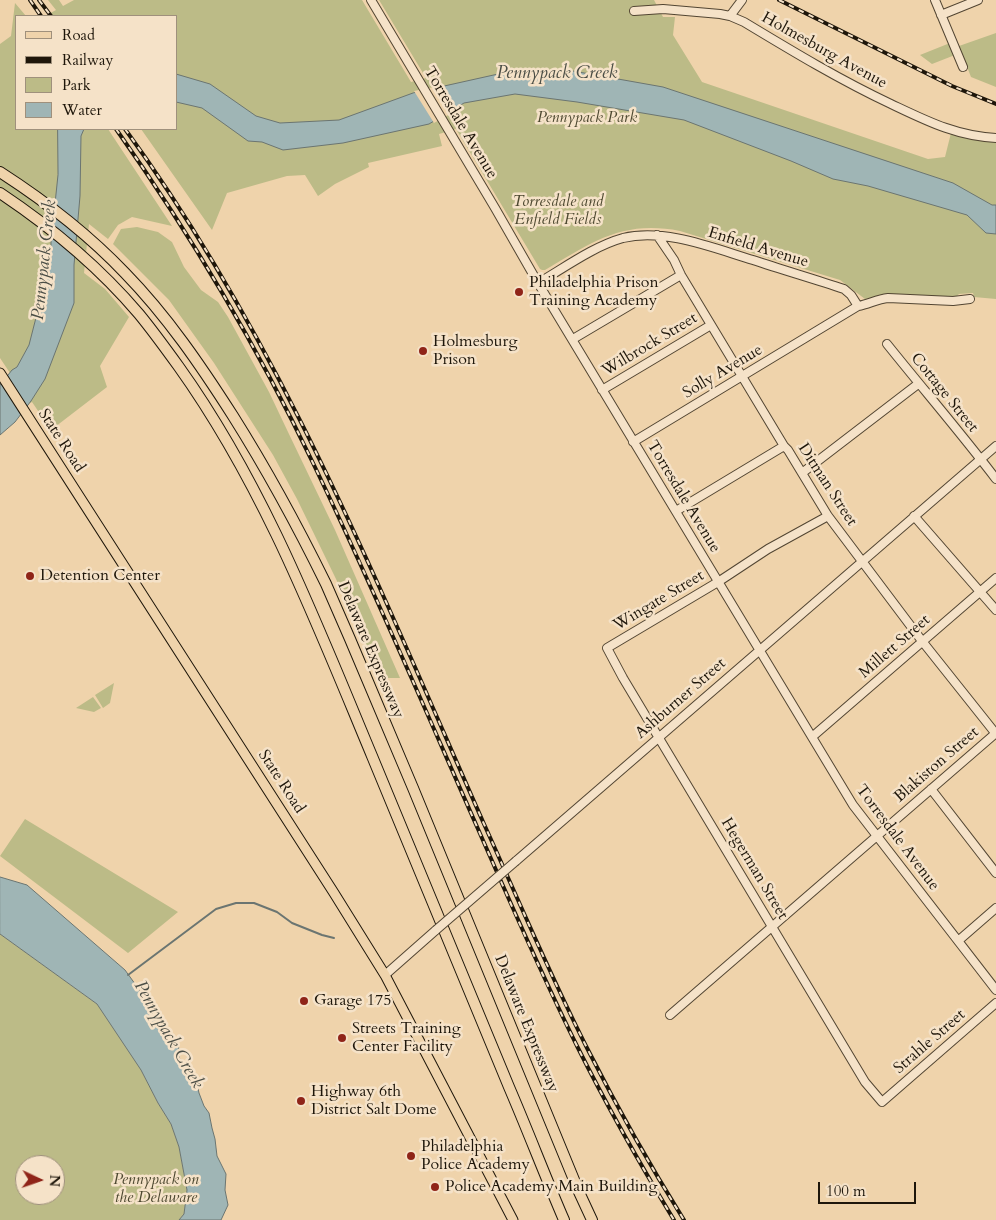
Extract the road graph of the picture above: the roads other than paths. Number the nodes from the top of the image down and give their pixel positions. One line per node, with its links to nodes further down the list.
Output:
1 (371, 0): 14 (street, Torresdale Avenue)
2 (742, 0): 7 (street)
3 (935, 0): 6 (street)
4 (978, 0): 6 (street)
5 (634, 11): 7 (street, Holmesburg Avenue)
6 (941, 15): 8 (street)
7 (730, 16): 9 (street, Holmesburg Avenue)
8 (963, 67)
9 (996, 138)
10 (0, 172): 57 (highway, Delaware Expressway)
11 (0, 193): 56 (highway)
12 (657, 235): 13 (street, Ditman Street); 14 (street, Enfield Avenue); 16 (street, Enfield Avenue)
13 (681, 275): 17 (street, Ditman Street); 18 (street)
14 (538, 283): 18 (street, Torresdale Avenue)
15 (970, 299): 16 (street)
16 (858, 306): 21 (street, Solly Avenue)
17 (711, 325): 21 (street, Ditman Street); 23 (street, Wilbrock Street)
18 (573, 340): 23 (street, Torresdale Avenue)
19 (887, 344): 22 (street, Cottage Street)
20 (0, 373): 50 (main road, State Road)
21 (742, 376): 24 (street, Solly Avenue); 25 (street, Ditman Street)
22 (918, 384): 27 (street, Cottage Street); 28 (street)
23 (602, 390): 24 (street, Torresdale Avenue)
24 (633, 442): 30 (street, Torresdale Avenue)
25 (784, 446): 28 (street, Ditman Street); 30 (street)
26 (996, 446): 27 (street, Ashburner Street)
27 (981, 459): 29 (street, Cottage Street); 32 (street, Ashburner Street)
28 (802, 474): 31 (street, Ditman Street)
29 (996, 478)
30 (676, 511): 35 (street, Torresdale Avenue)
31 (828, 516): 33 (street, Ditman Street); 35 (street, Wingate Street)
32 (914, 516): 33 (street, Ashburner Street); 36 (street)
33 (862, 560): 38 (street, Ditman Street); 40 (street, Ashburner Street)
34 (996, 578): 36 (street, Millett Street)
35 (718, 582): 39 (street, Wingate Street); 40 (street, Torresdale Avenue)
36 (980, 591): 37 (street); 38 (street, Millett Street)
37 (996, 610)
38 (922, 641): 41 (street, Ditman Street); 43 (street, Millett Street)
39 (608, 648): 42 (street, Hegerman Street)
40 (759, 650): 42 (street, Ashburner Street); 43 (street, Torresdale Avenue)
41 (996, 733): 44 (street, Blakiston Street)
42 (659, 737): 48 (street, Hegerman Street); 50 (street, Ashburner Street, bridge)
43 (812, 737): 45 (street, Torresdale Avenue)
44 (930, 789): 45 (street, Blakiston Street); 46 (street)
45 (877, 837): 48 (street, Blakiston Street); 49 (street, Torresdale Avenue)
46 (996, 873)
47 (996, 908): 49 (street)
48 (772, 927): 53 (street, Blakiston Street); 54 (street, Hegerman Street)
49 (958, 941): 51 (street, Torresdale Avenue)
50 (385, 975): 55 (main road, State Road)
51 (996, 990)
52 (996, 1003): 54 (street, Strahle Street)
53 (670, 1015)
54 (882, 1102)
55 (513, 1220)
56 (564, 1220)
57 (592, 1220)

